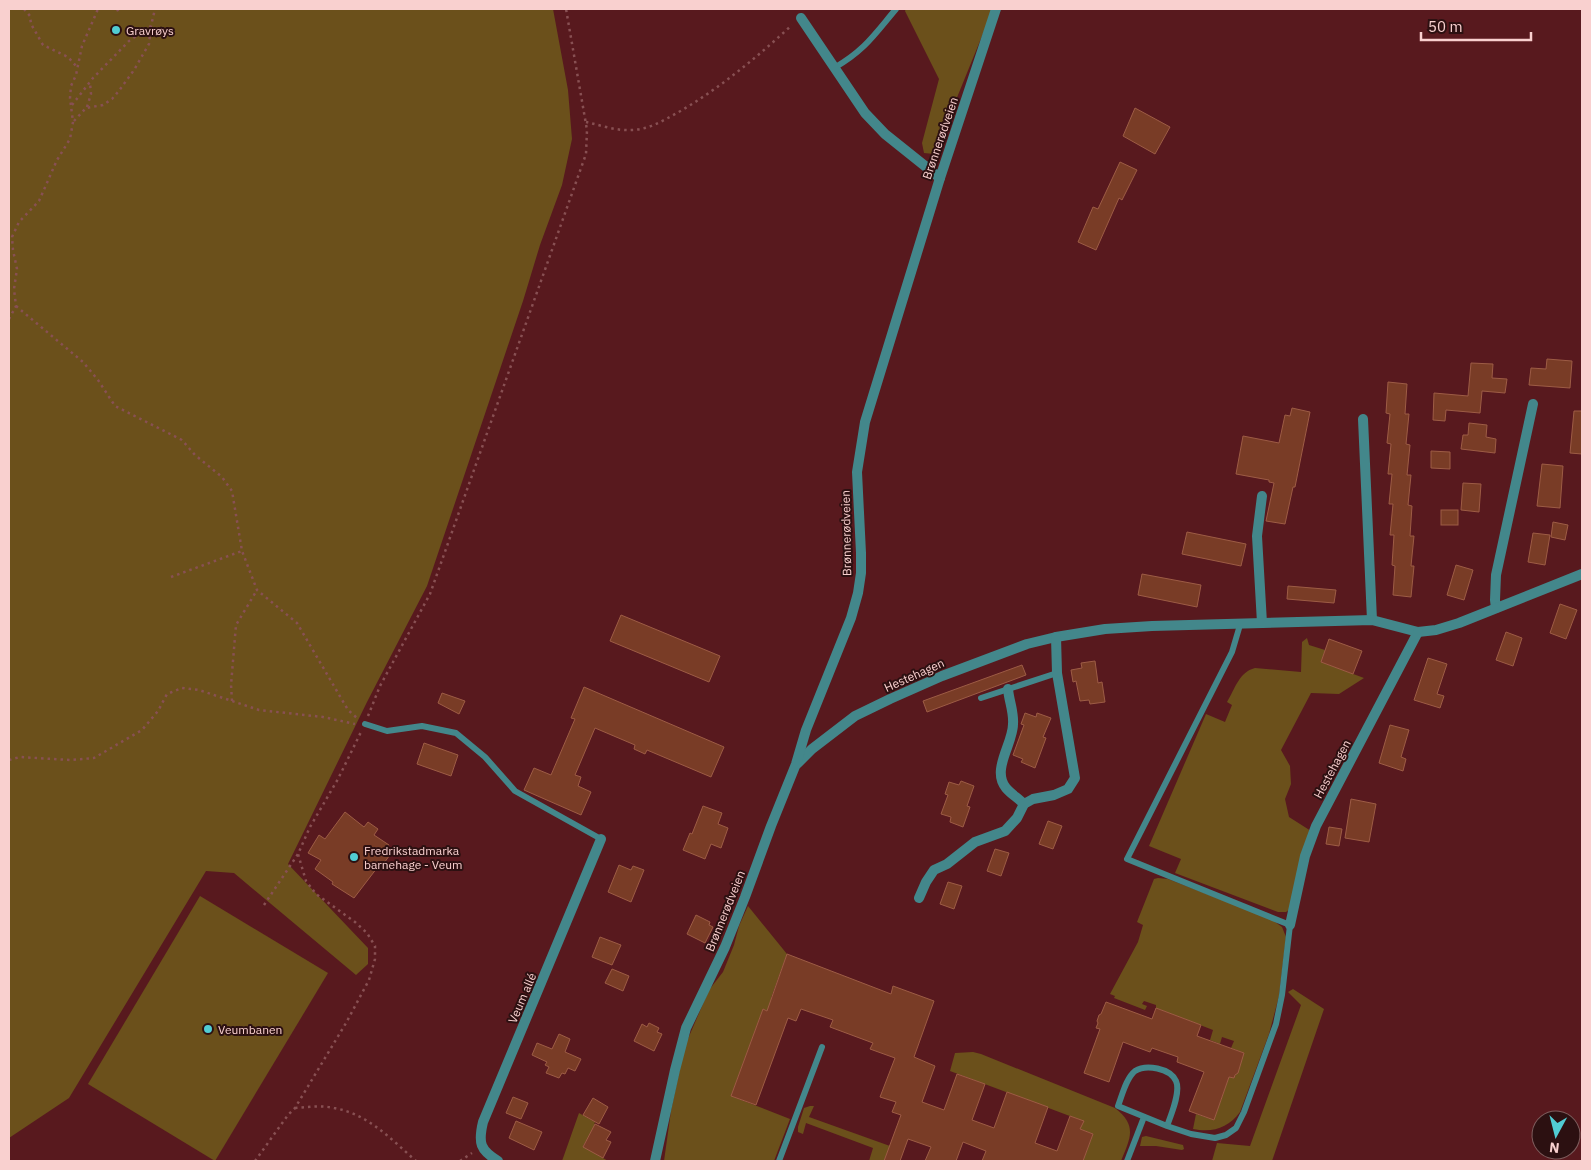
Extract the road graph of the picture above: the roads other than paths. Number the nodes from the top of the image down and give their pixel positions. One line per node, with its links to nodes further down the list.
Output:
1 (896, 9): 4 (lane)
2 (996, 9): 5 (street, Brønnerødveien)
3 (800, 18): 4 (street)
4 (834, 68): 5 (street)
5 (940, 178): 20 (street, Brønnerødveien)
6 (1533, 404): 10 (street)
7 (1363, 420): 11 (street)
8 (1262, 496): 12 (street)
9 (1582, 574): 10 (street, Hestehagen)
10 (1496, 608): 14 (street, Hestehagen)
11 (1372, 620): 12 (street, Hestehagen); 14 (street, Hestehagen)
12 (1262, 623): 13 (street, Hestehagen)
13 (1240, 625): 15 (street, Hestehagen); 24 (lane)
14 (1418, 632): 24 (street, Hestehagen)
15 (1056, 637): 16 (street); 20 (street, Hestehagen)
16 (1057, 673): 17 (lane); 21 (street)
17 (1008, 689): 18 (lane); 21 (street)
18 (981, 698)
19 (365, 724): 22 (lane)
20 (796, 764): 29 (street, Brønnerødveien)
21 (1024, 804): 23 (street)
22 (601, 839): 28 (street, Veum allé)
23 (919, 898)
24 (1290, 925): 27 (lane)
25 (822, 1046): 30 (lane)
26 (1144, 1117): 27 (lane); 27 (lane); 31 (lane)
27 (1167, 1126)
28 (498, 1161)
29 (655, 1161)
30 (779, 1161)
31 (1128, 1161)

